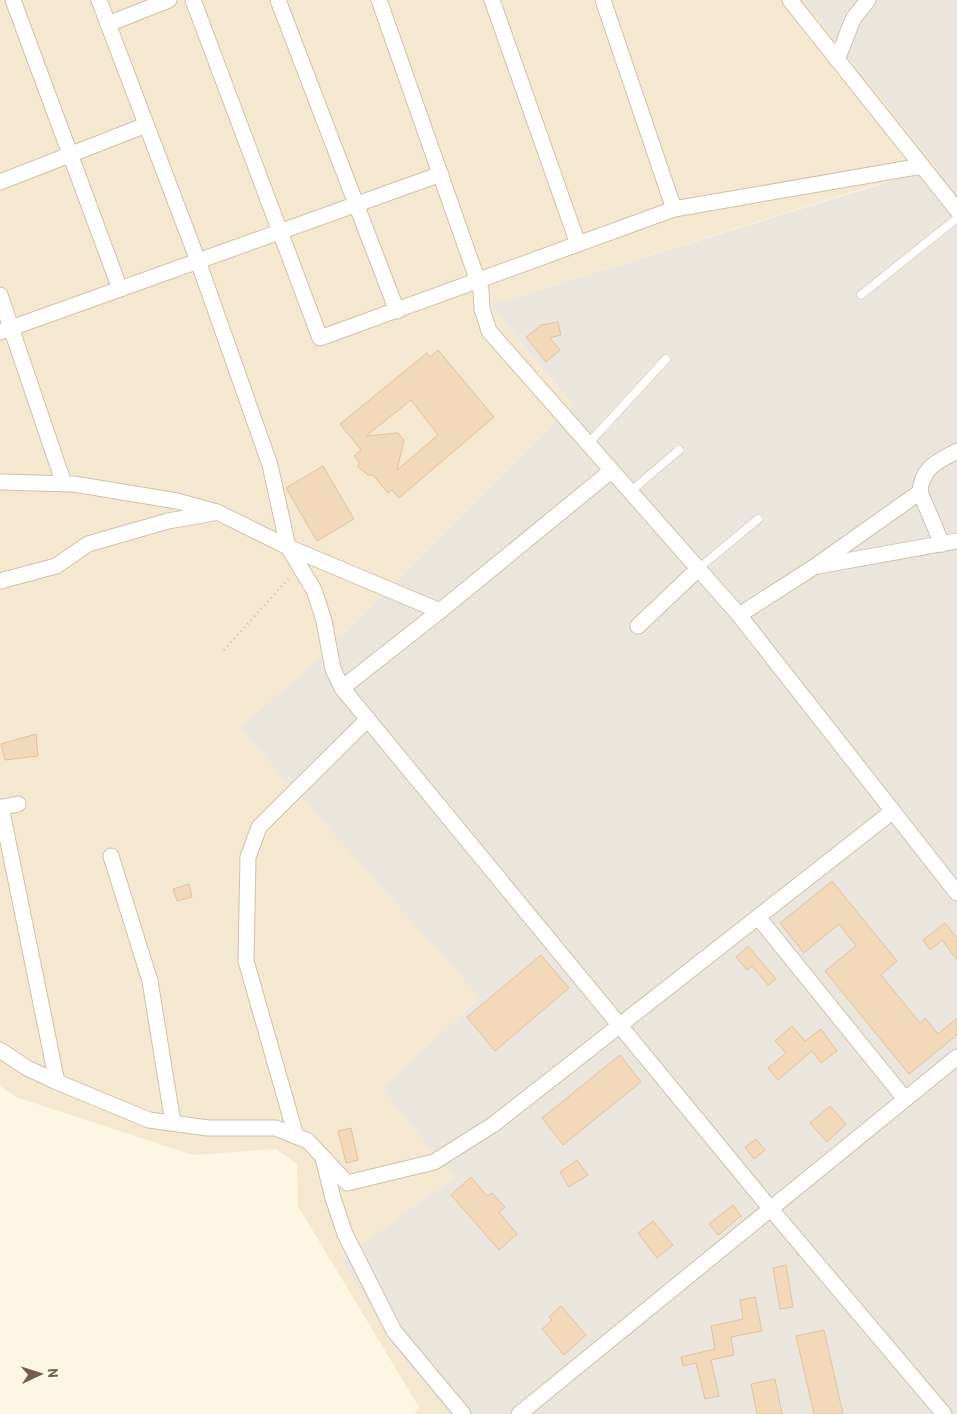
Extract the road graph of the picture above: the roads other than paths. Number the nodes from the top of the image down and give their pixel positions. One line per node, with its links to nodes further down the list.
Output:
1 (13, 0): 14 (street)
2 (99, 0): 11 (street)
3 (169, 0): 11 (street)
4 (193, 0): 22 (street)
5 (278, 0): 18 (street)
6 (379, 0): 16 (street)
7 (492, 0): 23 (street)
8 (603, 0): 19 (street)
9 (790, 0): 12 (street)
10 (868, 0): 12 (street)
11 (108, 24): 13 (street)
12 (838, 60): 15 (street)
13 (146, 125): 14 (street); 24 (street)
14 (70, 154): 17 (street); 26 (street)
15 (922, 166): 19 (street); 20 (street)
16 (441, 174): 18 (street); 25 (street)
17 (0, 182)
18 (356, 204): 22 (street); 29 (street)
19 (674, 209): 23 (street)
20 (957, 210)
21 (957, 218): 28 (lane)
22 (280, 232): 24 (street); 29 (street)
23 (578, 244): 25 (street)
24 (198, 261): 26 (street); 43 (street)
25 (478, 281): 29 (street); 32 (street)
26 (120, 289): 30 (street)
27 (0, 295): 30 (street)
28 (861, 295)
29 (397, 311)
30 (6, 330): 37 (street)
31 (666, 359): 32 (lane)
32 (588, 444): 35 (street)
33 (679, 450): 38 (lane)
34 (957, 451): 39 (street)
35 (611, 471): 38 (street); 47 (street)
36 (0, 482): 37 (street)
37 (64, 484): 40 (street)
38 (630, 492): 45 (street)
39 (920, 492): 42 (street); 44 (street)
40 (218, 512): 43 (street); 46 (street)
41 (758, 519): 45 (lane)
42 (949, 543): 44 (street)
43 (288, 547): 47 (street); 50 (street)
44 (814, 567): 48 (street)
45 (698, 568): 48 (street); 49 (street)
46 (0, 581)
47 (440, 611): 50 (street)
48 (740, 615): 54 (street)
49 (638, 626)
50 (342, 688): 51 (street)
51 (368, 719): 58 (street); 64 (street)
52 (18, 804): 53 (street)
53 (1, 808): 61 (street)
54 (893, 811): 56 (street); 57 (street)
55 (111, 856): 63 (street)
56 (957, 893)
57 (758, 917): 58 (street); 62 (street)
58 (621, 1024): 65 (street); 66 (street)
59 (0, 1050): 61 (street)
60 (957, 1057): 62 (street)
61 (57, 1082): 63 (street)
62 (905, 1099): 66 (street)
63 (173, 1123): 64 (street)
64 (296, 1136): 65 (street)
65 (323, 1157): 67 (street)
66 (770, 1208): 68 (street); 69 (street)
67 (463, 1414)
68 (519, 1414)
69 (944, 1414)

